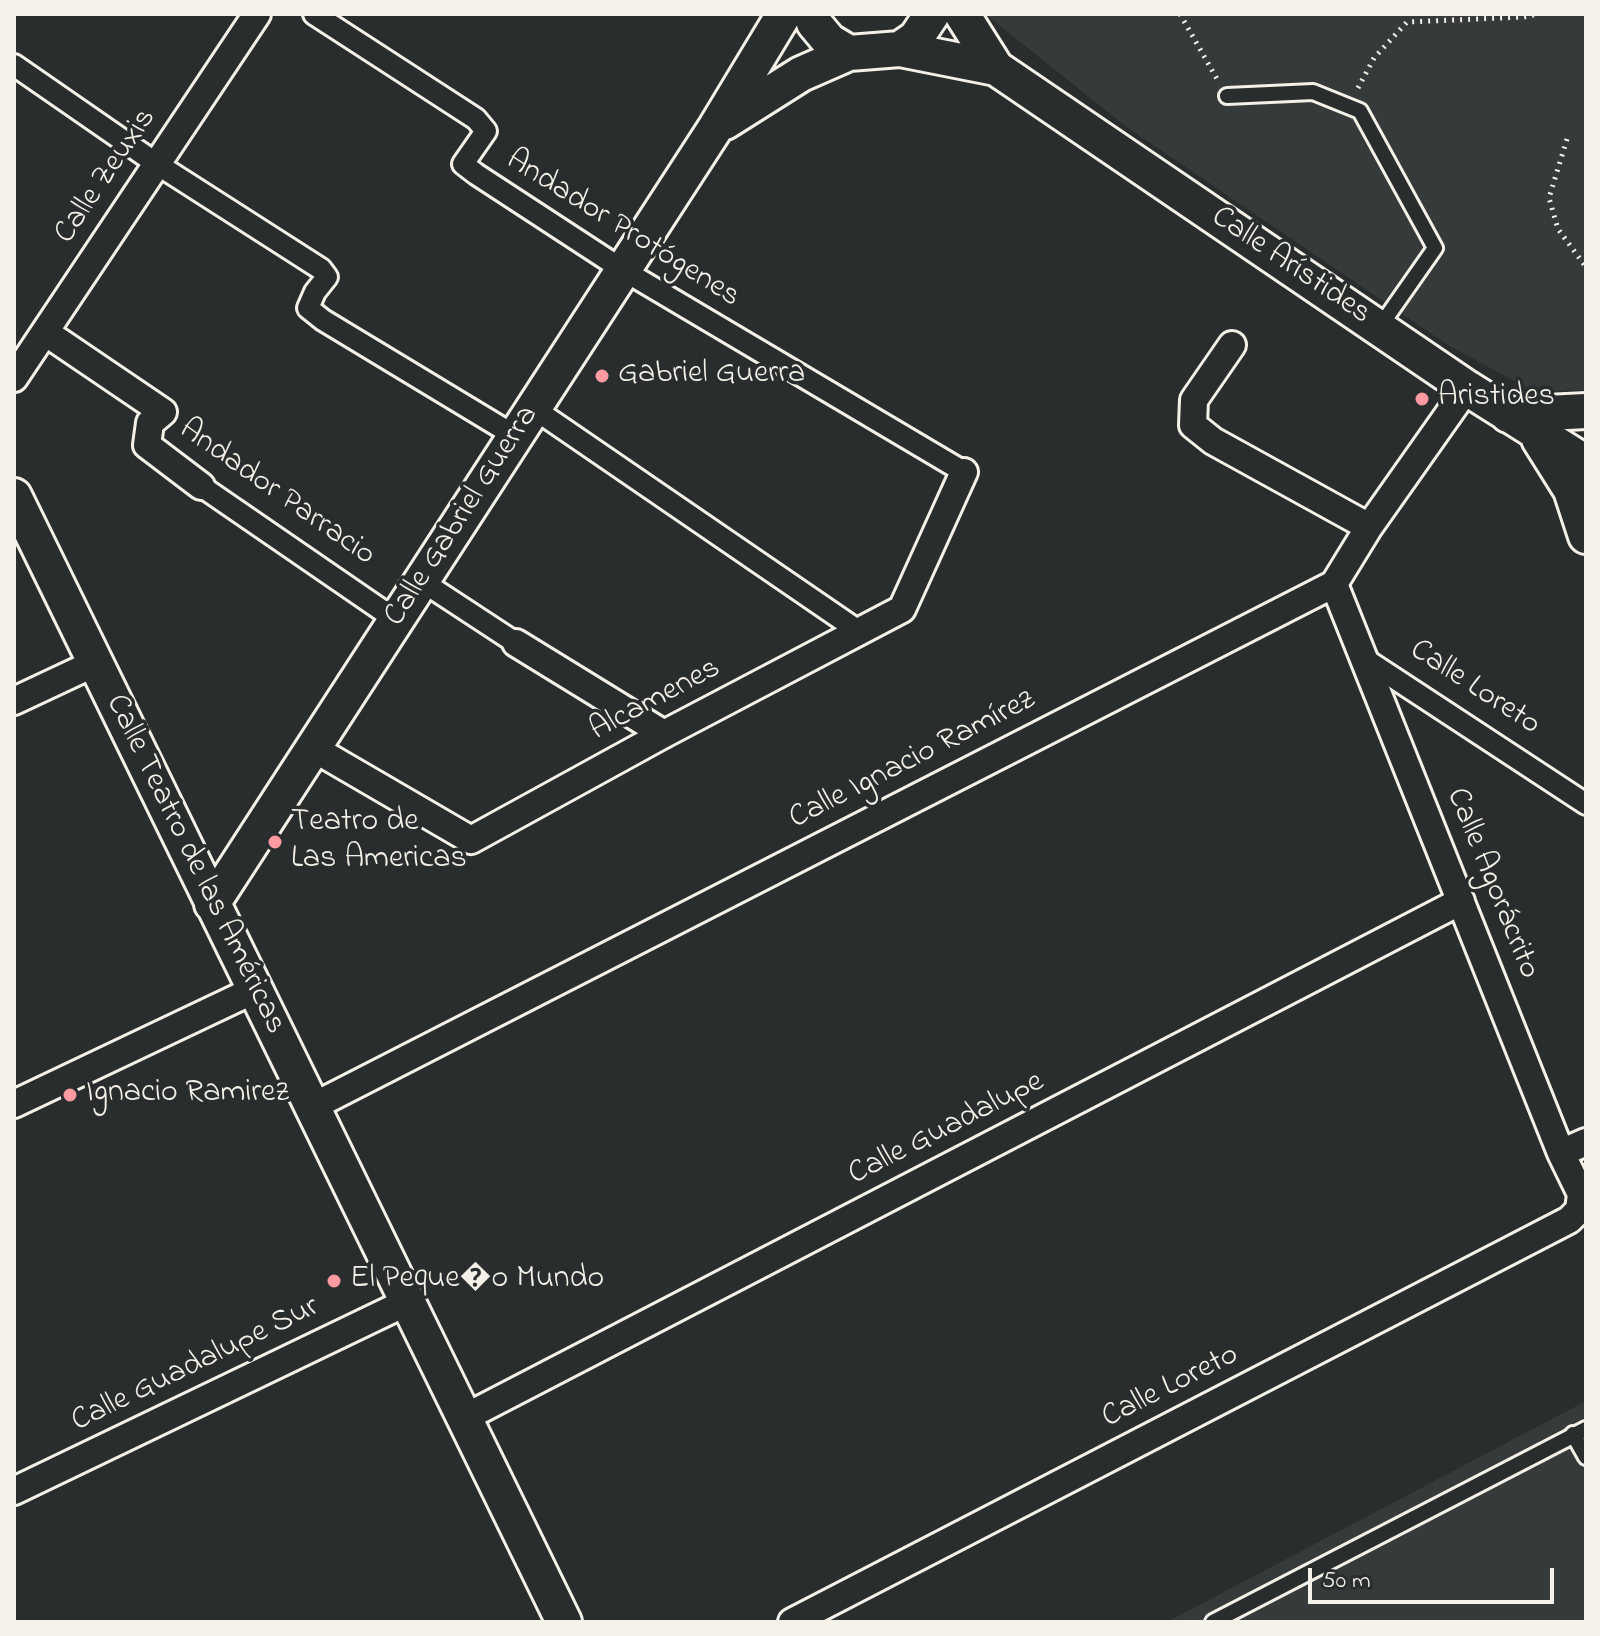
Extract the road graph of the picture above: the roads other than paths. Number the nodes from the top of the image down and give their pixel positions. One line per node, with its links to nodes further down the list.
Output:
1 (257, 14): 13 (street, Calle Zeuxis)
2 (314, 14): 14 (street, Andador Protógenes)
3 (784, 14): 12 (street, Calle Gabriel Guerra)
4 (811, 14): 8 (street)
5 (932, 14): 7 (street)
6 (962, 14): 10 (street, Calle Arístides)
7 (900, 49): 8 (street, Calle Gabriel Guerra); 10 (street, Calle Arístides)
8 (849, 53): 12 (street, Calle Gabriel Guerra)
9 (14, 65): 13 (street)
10 (996, 68): 15 (street, Calle Arístides)
11 (1227, 96): 15 (lane)
12 (714, 130): 14 (street, Calle Gabriel Guerra)
13 (157, 164): 16 (street, Calle Zeuxis); 21 (street)
14 (623, 270): 21 (street, Calle Gabriel Guerra); 24 (street, Andador Protógenes)
15 (1379, 328): 19 (street, Calle Arístides)
16 (45, 332): 18 (street, Calle Zeuxis); 25 (street, Andador Parracio)
17 (1232, 345): 27 (street)
18 (14, 378)
19 (1467, 388): 22 (street, Calle Arístides); 27 (street)
20 (1586, 411): 22 (street)
21 (524, 422): 29 (street, Calle Gabriel Guerra); 32 (street)
22 (1521, 424): 23 (street, Calle Arístides); 28 (street)
23 (1586, 463)
24 (964, 472): 32 (street, Alcamenes)
25 (201, 486): 31 (street, Andador Parracio)
26 (14, 496): 35 (street, Calle Teatro de las Américas)
27 (1369, 527): 30 (street)
28 (1586, 536)
29 (423, 582): 31 (street, Calle Gabriel Guerra); 33 (street)
30 (1334, 584): 34 (street, Calle Agorácrito); 44 (street, Calle Ignacio Ramírez)
31 (396, 620): 38 (street, Calle Gabriel Guerra)
32 (860, 632): 37 (street, Alcamenes)
33 (516, 643): 37 (street)
34 (1365, 659): 39 (street, Calle Loreto); 40 (street, Calle Agorácrito)
35 (95, 663): 36 (street); 41 (street, Calle Teatro de las Américas)
36 (14, 701)
37 (664, 734): 38 (street, Alcamenes)
38 (313, 748): 41 (street, Calle Gabriel Guerra)
39 (1586, 804)
40 (1461, 901): 46 (street, Calle Agorácrito); 49 (street, Calle Guadalupe)
41 (212, 904): 42 (street, Calle Teatro de las Américas)
42 (254, 990): 43 (street); 44 (street, Calle Teatro de las Américas)
43 (14, 1104)
44 (312, 1107): 48 (street, Calle Teatro de las Américas)
45 (1586, 1142): 46 (street)
46 (1561, 1153): 47 (street, Calle Agorácrito)
47 (1579, 1210): 54 (street, Calle Loreto)
48 (407, 1302): 49 (street, Calle Teatro de las Américas); 52 (street, Calle Guadalupe Sur)
49 (464, 1418): 53 (street, Calle Teatro de las Américas)
50 (1580, 1432): 51 (lane); 55 (lane)
51 (1586, 1457)
52 (14, 1491)
53 (564, 1622)
54 (792, 1622)
55 (1213, 1622)

